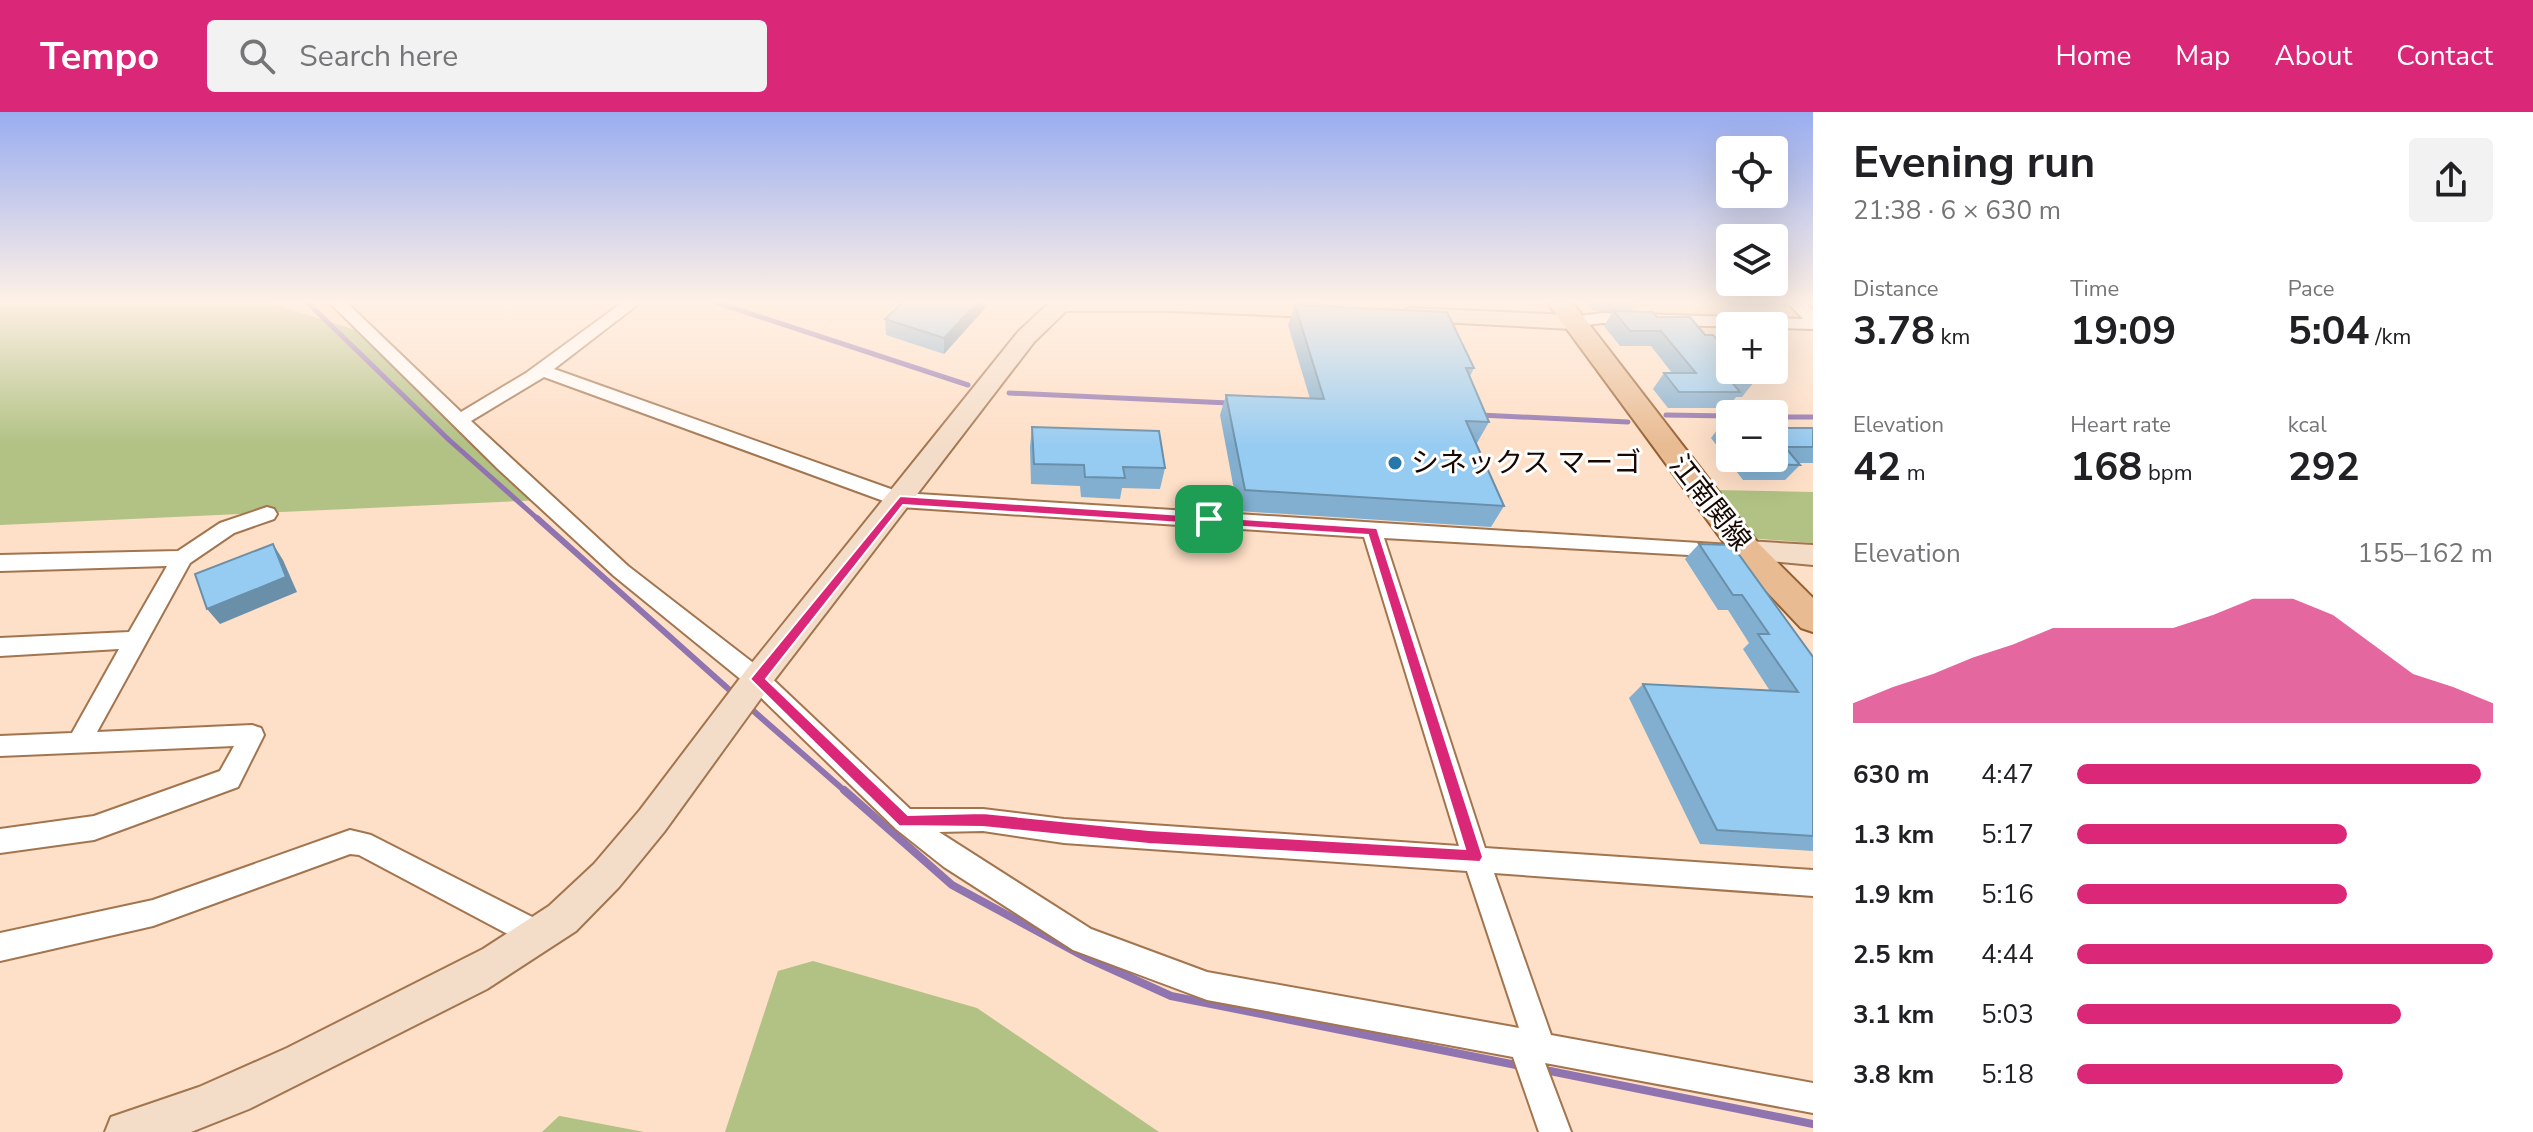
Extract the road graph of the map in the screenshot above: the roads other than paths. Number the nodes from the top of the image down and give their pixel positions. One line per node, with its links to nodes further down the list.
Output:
1 (385, 350): 6 (street)
2 (569, 350): 5 (street)
3 (1016, 350): 7 (street)
4 (1594, 350): 10 (main road, 江南関線)
5 (542, 370): 6 (street); 7 (street)
6 (458, 421): 17 (street)
7 (900, 500): 9 (street); 17 (street)
8 (267, 514): 12 (street)
9 (1372, 531): 10 (street); 22 (street)
10 (1747, 551): 11 (street); 14 (main road, 江南関線)
11 (1813, 555)
12 (182, 558): 13 (street); 15 (street)
13 (0, 563)
14 (1813, 619)
15 (134, 640): 16 (street); 18 (street)
16 (0, 647)
17 (757, 679): 20 (street); 24 (street)
18 (80, 740): 19 (street); 21 (street)
19 (0, 746)
20 (905, 821): 22 (street); 26 (street)
21 (2, 846)
22 (1475, 857): 23 (street); 26 (street)
23 (1813, 883)
24 (540, 936): 25 (street); 28 (street)
25 (0, 947)
26 (1531, 1043): 27 (street); 30 (street)
27 (1813, 1098)
28 (185, 1123): 29 (street)
29 (126, 1132)
30 (1555, 1132)

